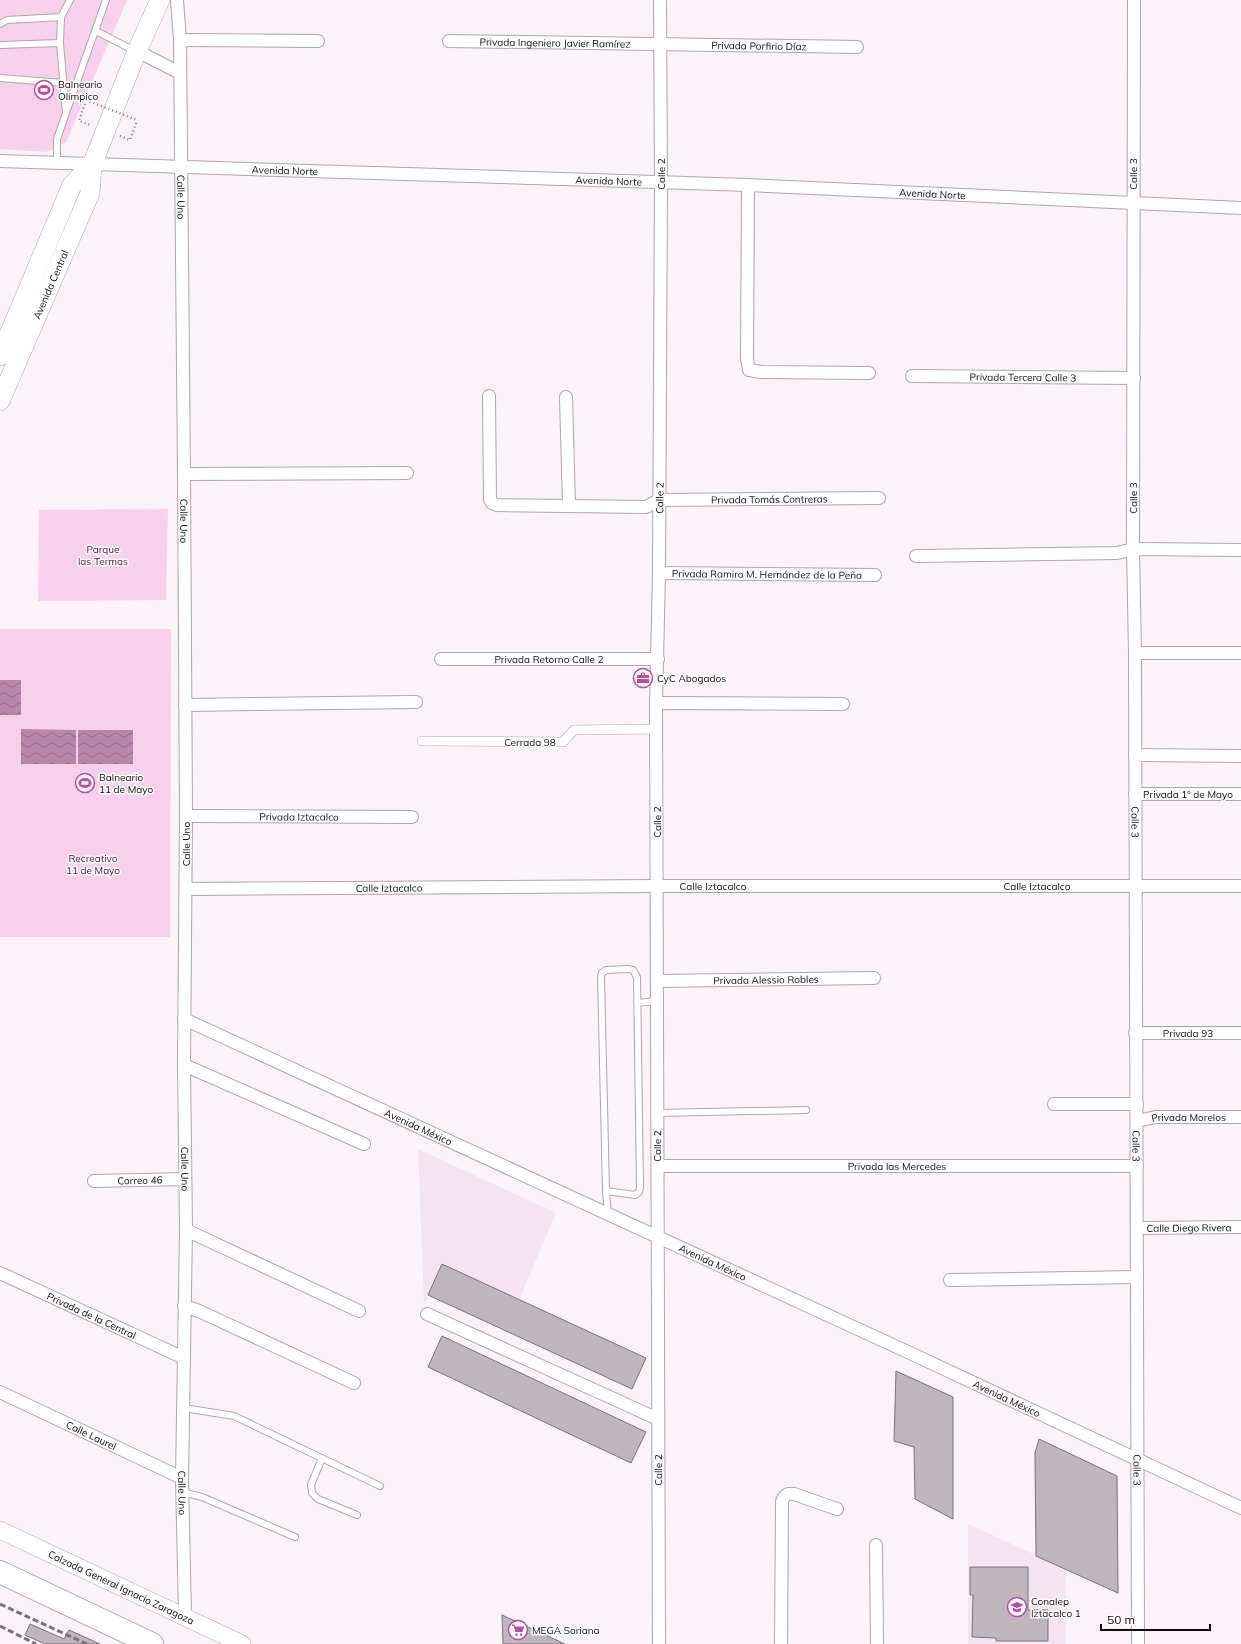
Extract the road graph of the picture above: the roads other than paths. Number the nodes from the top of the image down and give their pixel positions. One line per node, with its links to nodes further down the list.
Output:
1 (70, 0): 7 (lane)
2 (106, 0): 9 (lane)
3 (160, 0): 17 (main road, Avenida Central)
4 (177, 0): 10 (street, Calle Uno)
5 (660, 0): 15 (street, Calle 2)
6 (1134, 0): 28 (street, Calle 3)
7 (62, 17): 8 (lane); 13 (lane)
8 (0, 24)
9 (96, 30): 17 (lane); 21 (lane)
10 (180, 40): 11 (street); 18 (street, Calle Uno)
11 (318, 41)
12 (449, 41): 15 (street, Privada Ingeniero Javier Ramírez)
13 (60, 43): 14 (lane); 20 (lane)
14 (0, 45)
15 (660, 45): 16 (street, Privada Porfirio Díaz); 26 (street, Calle 2)
16 (858, 47)
17 (137, 51): 18 (street); 24 (main road, Avenida Central)
18 (180, 73): 25 (street, Calle Uno)
19 (0, 78): 20 (lane)
20 (64, 83): 21 (lane)
21 (66, 113): 23 (lane)
22 (0, 161): 23 (street, Avenida Norte)
23 (57, 163): 24 (street, Avenida Norte)
24 (92, 165): 25 (street, Avenida Norte); 30 (main road, Avenida Central); 36 (main road, Avenida Central)
25 (181, 167): 26 (street, Avenida Norte); 38 (street, Calle Uno)
26 (661, 183): 27 (street, Avenida Norte); 40 (street, Calle 2)
27 (748, 185): 28 (street, Avenida Norte); 31 (street)
28 (1133, 203): 29 (street, Avenida Norte); 33 (street, Calle 3)
29 (1241, 208)
30 (0, 356)
31 (869, 372)
32 (912, 376): 33 (street, Privada Tercera Calle 3)
33 (1134, 378): 42 (street, Calle 3)
34 (489, 396): 41 (street, Privada Tomás Contreras)
35 (566, 397): 41 (street)
36 (0, 402)
37 (407, 473): 38 (street)
38 (184, 474): 54 (street, Calle Uno)
39 (879, 498): 40 (street, Privada Tomás Contreras)
40 (659, 500): 41 (street, Privada Tomás Contreras); 45 (street, Calle 2)
41 (569, 506)
42 (1133, 550): 43 (street); 44 (street); 47 (street, Calle 3)
43 (1241, 550)
44 (916, 556)
45 (659, 573): 46 (street, Privada Ramiro M. Hernández de la Peña); 50 (street, Calle 2)
46 (875, 575)
47 (1135, 653): 48 (street); 57 (street, Calle 3)
48 (1241, 653)
49 (441, 659): 50 (street, Privada Retorno Calle 2)
50 (658, 659): 52 (street, Calle 2)
51 (416, 702): 54 (street)
52 (656, 703): 53 (street); 55 (street, Calle 2)
53 (843, 704)
54 (185, 705): 61 (street, Calle Uno)
55 (657, 729): 56 (street, Cerrada 98); 63 (street, Calle 2)
56 (422, 741)
57 (1135, 755): 58 (street); 59 (street, Calle 3)
58 (1241, 756)
59 (1135, 794): 60 (street, Privada 1º de Mayo); 64 (street, Calle 3)
60 (1241, 794)
61 (186, 816): 62 (street, Privada Iztacalco); 66 (street, Calle Uno)
62 (412, 817)
63 (657, 886): 64 (street, Calle Iztacalco); 66 (street, Calle Iztacalco); 68 (street, Calle 2)
64 (1136, 886): 65 (street, Calle Iztacalco); 72 (street, Calle 3)
65 (1241, 886)
66 (186, 889): 71 (street, Calle Uno)
67 (874, 978): 68 (street, Privada Alessio Robles)
68 (657, 981): 69 (street, Calle 2)
69 (657, 1001): 70 (lane); 78 (street, Calle 2)
70 (637, 1003): 86 (lane); 86 (lane)
71 (184, 1019): 74 (street, Calle Uno); 87 (street, Avenida México)
72 (1135, 1033): 73 (street, Privada 93); 76 (street, Calle 3)
73 (1241, 1033)
74 (184, 1065): 81 (street); 84 (street, Calle Uno)
75 (1054, 1104): 76 (street)
76 (1137, 1104): 80 (street, Calle 3)
77 (806, 1110): 78 (lane)
78 (657, 1112): 82 (street, Calle 2)
79 (1241, 1117): 80 (street, Privada Morelos)
80 (1137, 1120): 83 (street, Calle 3)
81 (364, 1144)
82 (658, 1166): 83 (street, Privada las Mercedes); 91 (street, Calle 2)
83 (1137, 1166): 89 (street, Calle 3)
84 (185, 1179): 85 (street, Correo 46); 90 (street, Calle Uno)
85 (94, 1181)
86 (606, 1191): 87 (lane)
87 (608, 1215): 91 (street, Avenida México)
88 (1241, 1227): 89 (street, Calle Diego Rivera)
89 (1137, 1228): 93 (street, Calle 3)
90 (186, 1230): 95 (street, Calle Uno); 96 (street)
91 (658, 1237): 102 (street, Calle 2); 104 (street, Avenida México)
92 (0, 1273): 98 (street, Privada de la Central)
93 (1137, 1277): 94 (street); 104 (street, Calle 3)
94 (950, 1280)
95 (184, 1306): 98 (street, Calle Uno); 99 (street)
96 (359, 1310)
97 (428, 1314): 102 (street)
98 (184, 1358): 101 (street, Calle Uno)
99 (354, 1383)
100 (0, 1392): 105 (street, Calle Laurel)
101 (184, 1408): 103 (lane); 105 (street, Calle Uno)
102 (658, 1419): 118 (street, Calle 2)
103 (322, 1458): 106 (lane); 110 (lane)
104 (1137, 1460): 108 (street, Avenida México); 121 (street, Calle 3)
105 (182, 1478): 107 (street, Calle Uno)
106 (380, 1486)
107 (182, 1492): 112 (lane); 115 (street, Calle Uno)
108 (1241, 1508)
109 (837, 1509): 119 (street)
110 (357, 1515)
111 (0, 1530): 115 (main road, Calzada General Ignacio Zaragoza)
112 (295, 1537)
113 (876, 1545): 120 (street)
114 (0, 1572): 116 (highway)
115 (185, 1616): 117 (main road, Calzada General Ignacio Zaragoza)
116 (152, 1644)
117 (242, 1644)
118 (659, 1644)
119 (781, 1644)
120 (877, 1644)
121 (1138, 1644)

